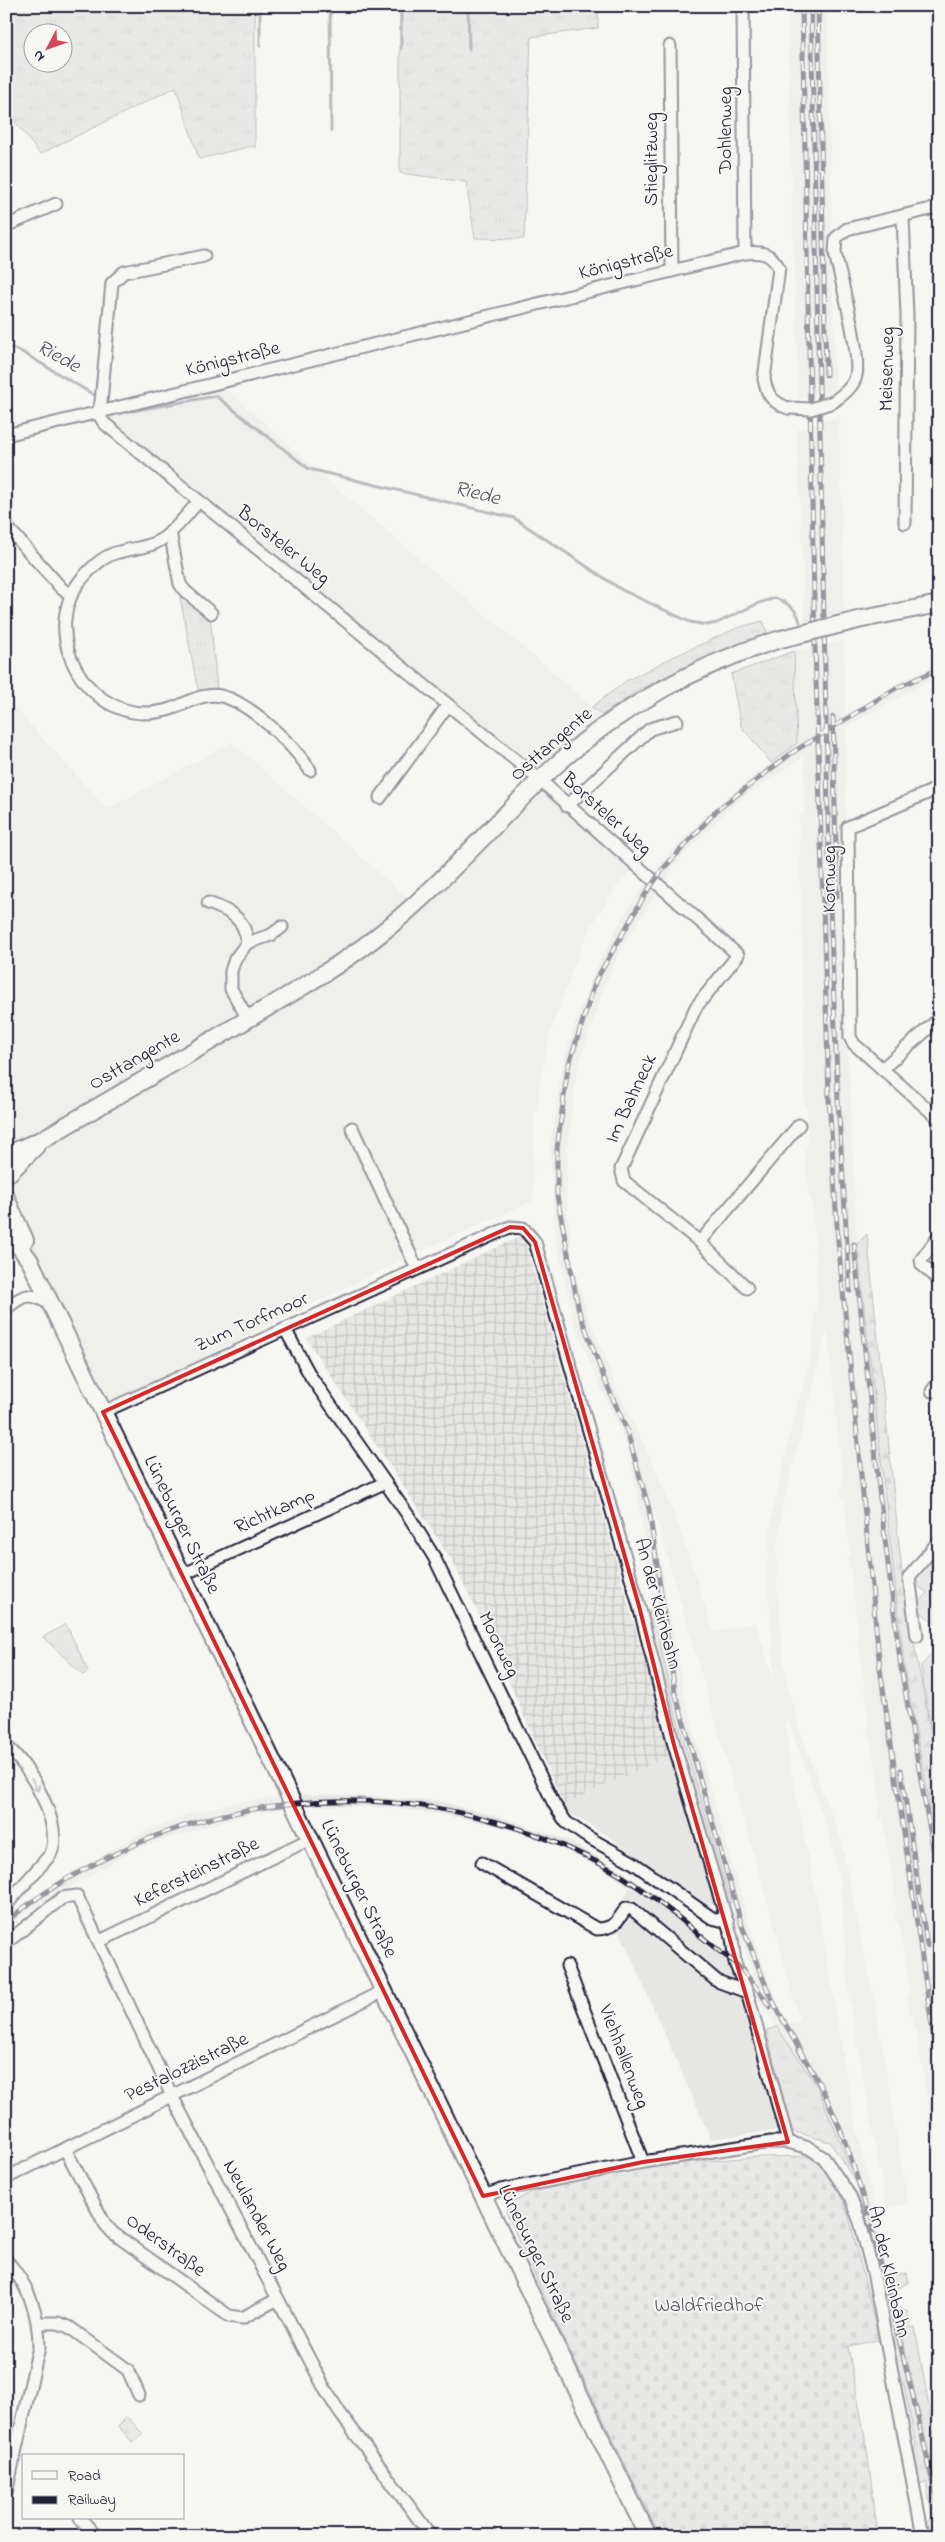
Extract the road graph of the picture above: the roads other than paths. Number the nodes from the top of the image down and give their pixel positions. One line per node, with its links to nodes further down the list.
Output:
1 (743, 6): 7 (street, Dohlenweg)
2 (670, 46): 9 (street, Stieglitzweg)
3 (56, 204): 6 (street)
4 (939, 207): 5 (street, Königstraße)
5 (904, 216): 7 (street, Königstraße, bridge); 13 (street, Meisenweg)
6 (6, 226)
7 (745, 253): 9 (street, Königstraße)
8 (204, 256): 10 (street)
9 (672, 271): 10 (street, Königstraße)
10 (98, 413): 11 (street, Königstraße); 12 (street, Borsteler Weg)
11 (6, 435)
12 (199, 501): 15 (street); 19 (street, Borsteler Weg)
13 (905, 523)
14 (8, 528): 16 (street)
15 (170, 532): 16 (street); 18 (street)
16 (71, 594): 21 (street)
17 (939, 604): 22 (main road, Osttangente, bridge)
18 (211, 613)
19 (448, 704): 22 (street, Borsteler Weg); 24 (street)
20 (677, 721): 25 (street)
21 (310, 770)
22 (540, 780): 25 (street, Borsteler Weg); 30 (main road, Osttangente)
23 (939, 788): 32 (street, Kornweg)
24 (380, 798)
25 (567, 806): 29 (street, Borsteler Weg)
26 (208, 903): 28 (street)
27 (282, 927): 28 (street)
28 (246, 943): 30 (street)
29 (738, 955): 43 (street, Im Bahneck)
30 (248, 1019): 36 (main road, Osttangente)
31 (939, 1019): 32 (street)
32 (882, 1069): 33 (street)
33 (939, 1120)
34 (800, 1126): 43 (street)
35 (352, 1128): 45 (street)
36 (43, 1139): 37 (main road, Osttangente); 38 (main road, Osttangente)
37 (6, 1155)
38 (8, 1169): 39 (main road, Lüneburger Straße)
39 (6, 1196): 44 (main road, Lüneburger Straße)
40 (6, 1228): 44 (main road, Lüneburger Straße)
41 (523, 1228): 45 (street, Zum Torfmoor); 60 (street, An der Kleinbahn)
42 (939, 1236): 46 (street)
43 (700, 1242): 47 (street, Im Bahneck)
44 (30, 1262): 48 (main road, Lüneburger Straße)
45 (417, 1269): 50 (street, Zum Torfmoor)
46 (939, 1280)
47 (747, 1288)
48 (51, 1305): 49 (street); 51 (main road, Lüneburger Straße)
49 (6, 1309)
50 (285, 1329): 51 (street, Zum Torfmoor); 52 (street, Moorweg)
51 (103, 1412): 54 (main road, Lüneburger Straße)
52 (384, 1483): 54 (street, Richtkamp); 60 (street, Moorweg)
53 (939, 1541): 55 (street)
54 (182, 1574): 57 (main road, Lüneburger Straße)
55 (917, 1636)
56 (6, 1746): 59 (street, one-way to 59)
57 (310, 1839): 61 (street, Kefersteinstraße); 64 (main road, Lüneburger Straße)
58 (482, 1863): 65 (street)
59 (6, 1905)
60 (728, 1922): 65 (street, An der Kleinbahn)
61 (100, 1941): 62 (street, Neulander Weg); 66 (street, Neulander Weg)
62 (6, 1944)
63 (567, 1966): 69 (street, Viehhallenweg)
64 (383, 1991): 66 (street, Pestalozzistraße); 71 (main road, Lüneburger Straße)
65 (747, 1992): 67 (street, An der Kleinbahn)
66 (172, 2096): 68 (street, Pestalozzistraße); 73 (street, Neulander Weg)
67 (788, 2142): 69 (street); 82 (street, An der Kleinbahn)
68 (65, 2149): 70 (street, Pestalozzistraße); 73 (street, Oderstraße)
69 (643, 2162): 71 (street)
70 (6, 2178)
71 (483, 2196): 81 (main road, Lüneburger Straße)
72 (6, 2260): 74 (street)
73 (278, 2299): 80 (street, Neulander Weg)
74 (39, 2324): 75 (street); 76 (street)
75 (139, 2395)
76 (19, 2458): 77 (street)
77 (6, 2493)
78 (82, 2520): 79 (street)
79 (96, 2536)
80 (431, 2536)
81 (648, 2536)
82 (923, 2536)

